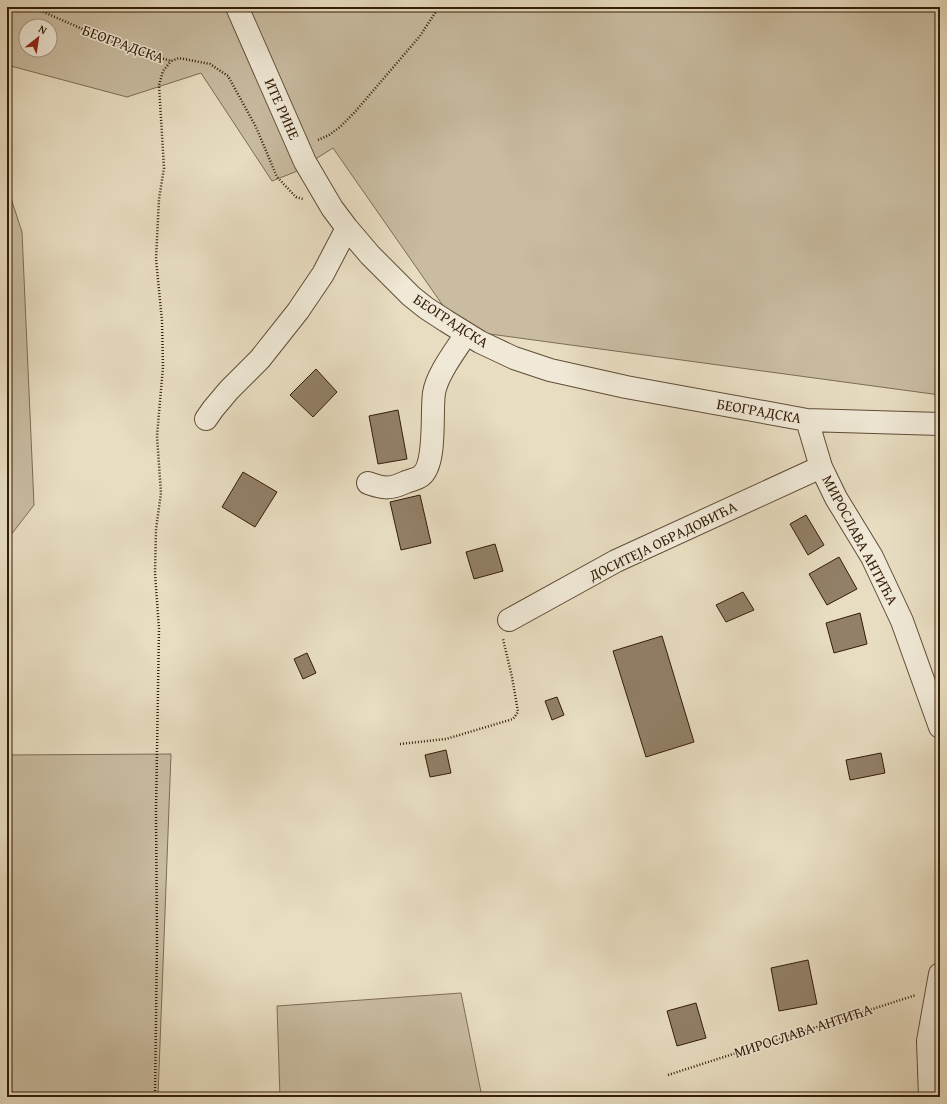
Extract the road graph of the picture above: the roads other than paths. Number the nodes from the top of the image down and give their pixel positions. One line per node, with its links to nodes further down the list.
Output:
1 (236, 7): 2 (street, ИТЕ РИНЕ)
2 (332, 208): 3 (street, БЕОГРАДСКА)
3 (348, 228): 4 (street, БЕОГРАДСКА); 5 (street)
4 (466, 334): 6 (street, БЕОГРАДСКА); 9 (street)
5 (206, 419)
6 (807, 420): 7 (street, БЕОГРАДСКА); 8 (street, МИРОСЛАВА АНТИЋА)
7 (940, 424)
8 (821, 467): 10 (street, ДОСИТЕЈА ОБРАДОВИЋА); 11 (street, МИРОСЛАВА АНТИЋА)
9 (368, 484)
10 (509, 620)
11 (940, 727)
12 (939, 981): 13 (street)
13 (930, 1097)

